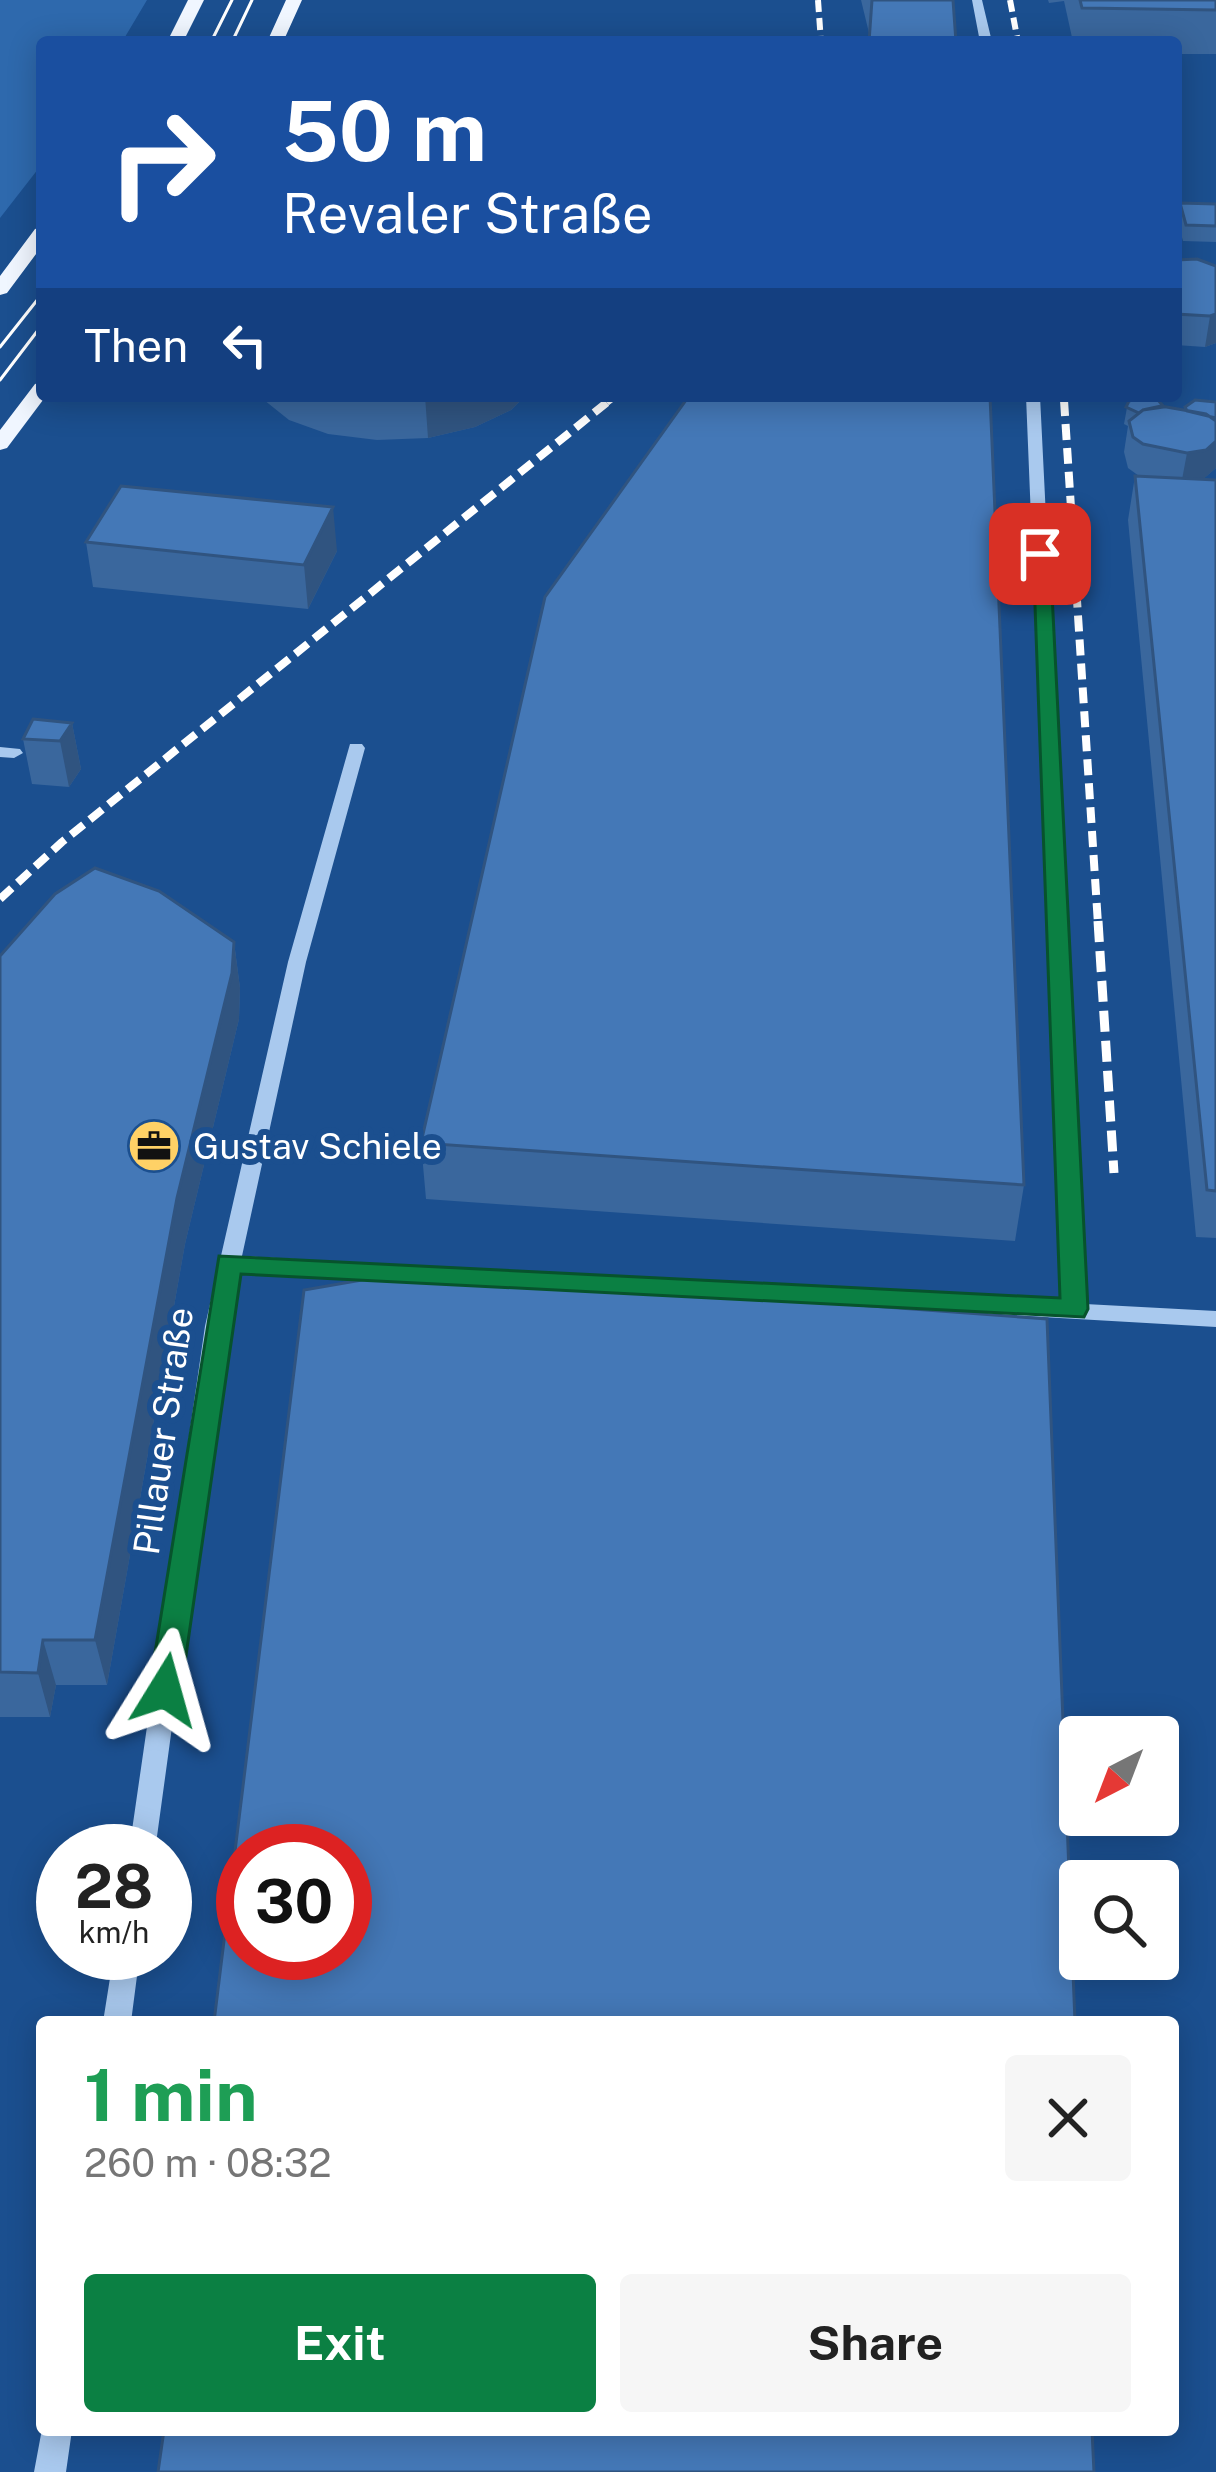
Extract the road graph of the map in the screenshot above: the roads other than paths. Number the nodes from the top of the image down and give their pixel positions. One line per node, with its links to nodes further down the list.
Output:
1 (196, 0): 4 (main road)
2 (294, 0): 5 (main road)
3 (977, 0): 6 (street)
4 (179, 36)
5 (277, 36)
6 (985, 36)
7 (36, 241): 8 (main road)
8 (0, 289)
9 (36, 396): 11 (main road)
10 (1034, 402): 14 (street)
11 (0, 444)
12 (356, 748): 13 (street, Pillauer Straße)
13 (229, 1263): 14 (street); 16 (street, Pillauer Straße)
14 (1074, 1309): 15 (street)
15 (1216, 1319)
16 (146, 1824)
17 (123, 1980): 18 (street)
18 (118, 2016)
19 (56, 2436): 20 (street)
20 (50, 2472)

